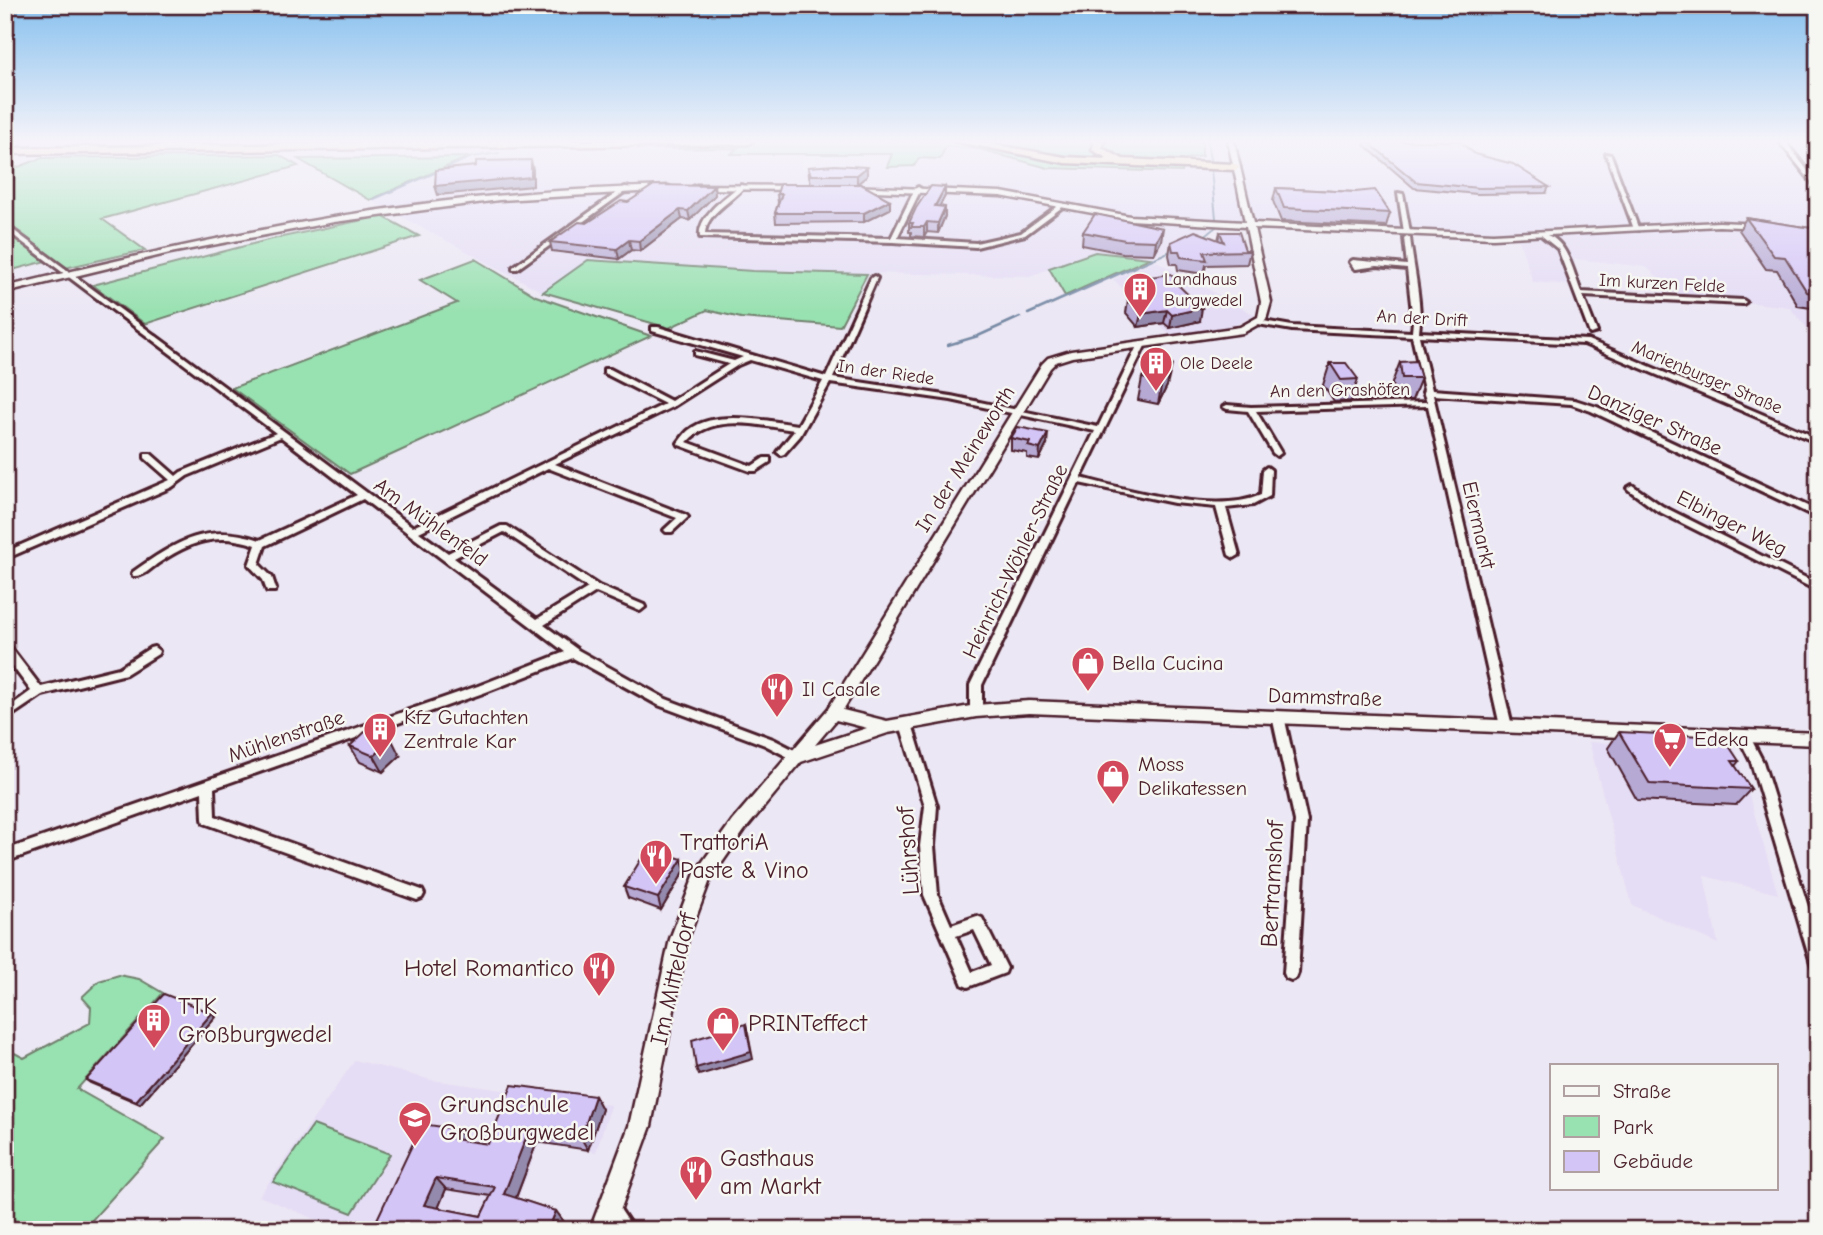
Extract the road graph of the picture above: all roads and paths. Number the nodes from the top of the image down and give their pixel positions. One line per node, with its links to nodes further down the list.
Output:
1 (489, 199): 23 (main road)
2 (612, 199): 22 (street)
3 (728, 199): 19 (street)
4 (913, 199): 19 (street)
5 (1028, 199): 9 (main road)
6 (1242, 199): 10 (main road)
7 (1401, 199): 17 (street, Eiermarkt)
8 (1625, 199): 16 (street)
9 (1062, 205): 11 (main road); 19 (street)
10 (1244, 210): 11 (main road); 12 (main road); 14 (main road)
11 (1217, 223): 12 (main road)
12 (1247, 225): 14 (main road); 28 (main road)
13 (5, 226): 23 (street, Am Mühlenfeld)
14 (1281, 227): 17 (main road)
15 (1769, 227): 16 (main road)
16 (1637, 229): 18 (main road)
17 (1407, 235): 18 (main road); 21 (street, Eiermarkt)
18 (1544, 235): 26 (street, Im kurzen Felde)
19 (893, 240)
20 (1374, 265): 21 (street)
21 (1410, 267): 31 (street, Eiermarkt)
22 (515, 268)
23 (66, 274): 25 (main road); 47 (street, Am Mühlenfeld)
24 (874, 278): 38 (street)
25 (5, 290)
26 (1579, 294): 27 (street, Im kurzen Felde); 30 (street, Im kurzen Felde)
27 (1743, 302)
28 (1258, 322): 31 (street, An der Drift); 33 (main road, In der Meineworth)
29 (655, 329): 35 (street, In der Riede)
30 (1593, 332)
31 (1415, 333): 32 (street, An der Drift); 39 (street, Eiermarkt)
32 (1585, 342): 48 (street, Marienburger Straße)
33 (1142, 344): 44 (main road, In der Meineworth); 46 (street, Heinrich-Wöhler-Straße)
34 (698, 353): 36 (street)
35 (750, 357): 36 (street); 38 (street, In der Riede)
36 (735, 363): 40 (street)
37 (607, 371): 40 (street)
38 (828, 380): 44 (street, In der Riede); 45 (street)
39 (1427, 392): 41 (street, Eiermarkt); 60 (street, Danziger Straße)
40 (671, 404): 53 (street)
41 (1430, 404): 43 (street, An den Grashöfen); 82 (street, Eiermarkt)
42 (1227, 407): 43 (street, An den Grashöfen)
43 (1251, 409): 50 (street, An den Grashöfen)
44 (1018, 412): 46 (street); 78 (main road, In der Meineworth)
45 (800, 428): 49 (street); 52 (street)
46 (1101, 430): 56 (street, Heinrich-Wöhler-Straße)
47 (282, 434): 55 (street); 58 (street, Am Mühlenfeld)
48 (1818, 441)
49 (781, 452)
50 (1277, 453)
51 (148, 456): 55 (street)
52 (767, 460)
53 (547, 464): 61 (street); 62 (street)
54 (1267, 470): 59 (street)
55 (176, 480): 64 (street)
56 (1077, 480): 59 (street); 77 (street, Heinrich-Wöhler-Straße)
57 (1632, 488): 70 (street, Elbinger Weg)
58 (363, 496): 62 (street, Am Mühlenfeld); 63 (street)
59 (1221, 507): 65 (street)
60 (1818, 515)
61 (669, 530)
62 (412, 531): 66 (street, Am Mühlenfeld)
63 (261, 544): 67 (street); 69 (street)
64 (5, 555)
65 (1234, 555)
66 (449, 557): 68 (street); 72 (street, Am Mühlenfeld)
67 (137, 575)
68 (595, 588): 71 (street); 72 (street)
69 (271, 589)
70 (1818, 589)
71 (640, 607)
72 (537, 624): 75 (street, Am Mühlenfeld)
73 (5, 648): 76 (street)
74 (154, 651): 76 (street)
75 (574, 653): 86 (street, Am Mühlenfeld); 87 (street, Mühlenstraße)
76 (38, 692): 79 (street)
77 (976, 712): 80 (main road, Dammstraße); 81 (main road, Dammstraße)
78 (833, 713): 83 (main road, Dammstraße); 86 (main road, In der Meineworth)
79 (5, 716)
80 (1278, 716): 82 (main road, Dammstraße); 92 (street, Bertramshof)
81 (906, 724): 83 (main road, Dammstraße); 90 (street, Lührshof)
82 (1506, 726): 84 (main road, Dammstraße)
83 (887, 727): 86 (main road)
84 (1744, 736): 85 (main road, Dammstraße); 91 (street)
85 (1818, 739)
86 (798, 757): 93 (main road, Im Mitteldorf)
87 (208, 785): 88 (street, Mühlenstraße); 89 (street, Mühlenstraße)
88 (5, 856)
89 (417, 894)
90 (947, 933)
91 (1818, 963)
92 (1291, 973)
93 (606, 1220): 94 (street)
94 (625, 1230)

